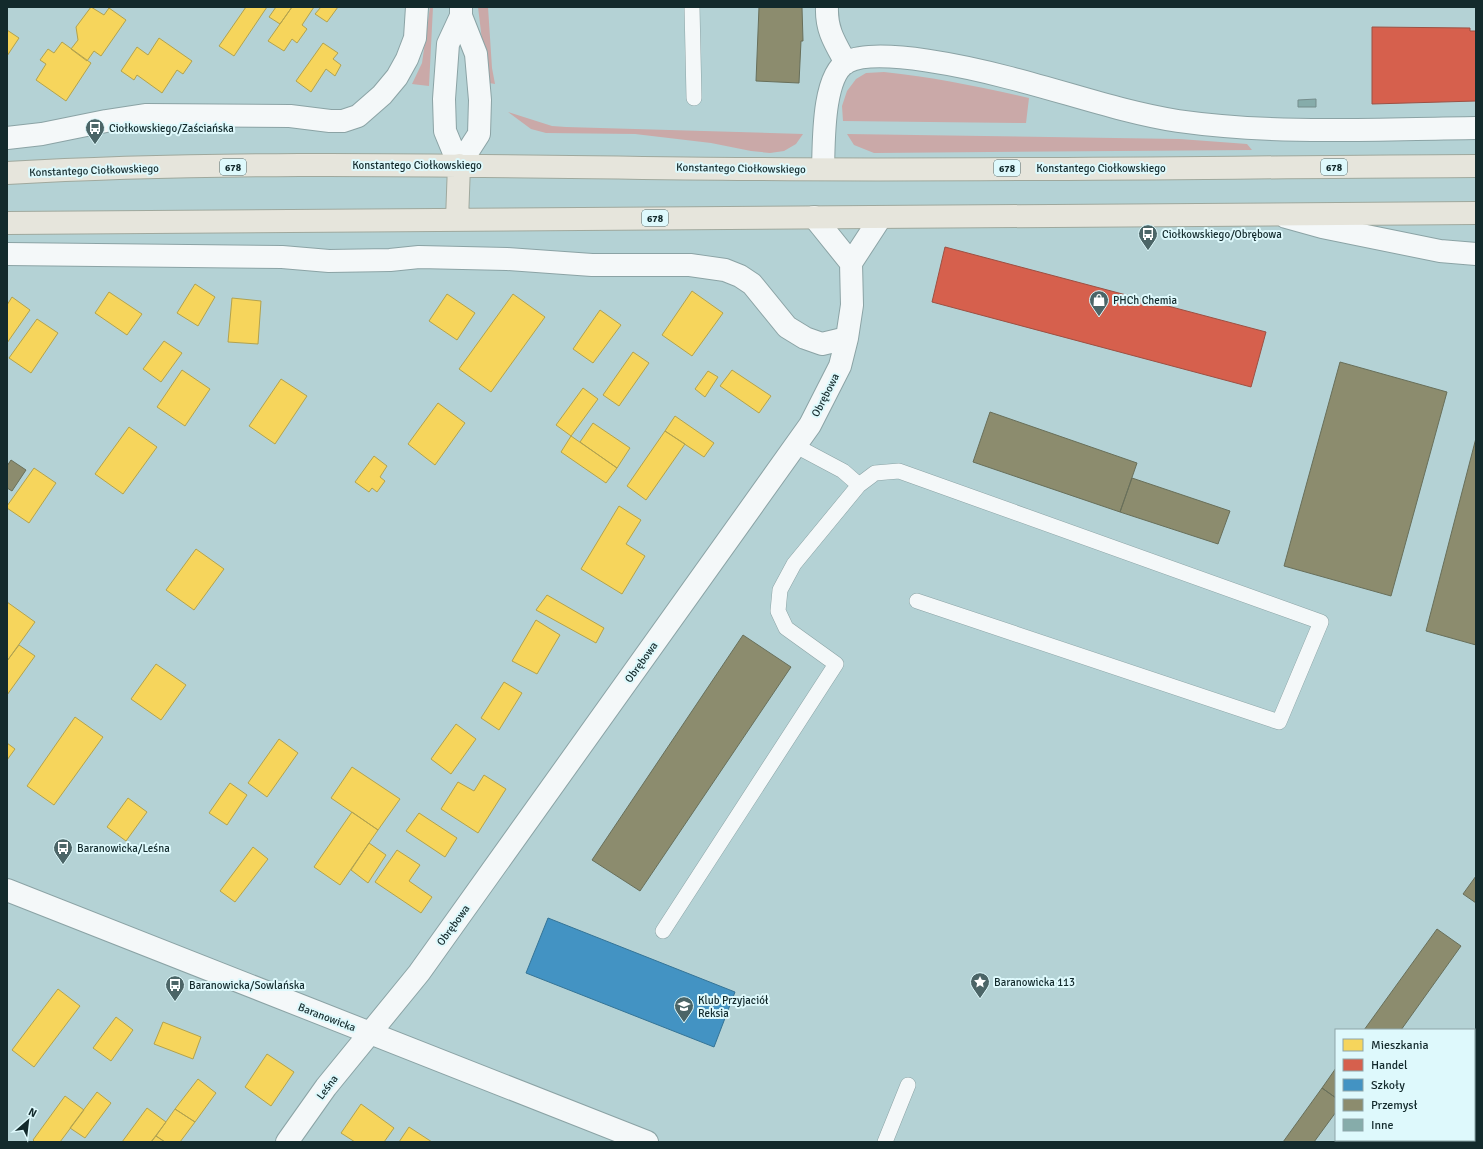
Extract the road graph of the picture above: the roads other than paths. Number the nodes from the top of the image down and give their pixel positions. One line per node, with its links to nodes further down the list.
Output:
1 (417, 7): 8 (street)
2 (692, 7): 6 (lane)
3 (827, 7): 5 (street)
4 (461, 11): 9 (street); 9 (street)
5 (846, 63): 7 (street); 11 (street)
6 (694, 98)
7 (1476, 128)
8 (7, 138)
9 (459, 165): 11 (highway, Konstantego Ciołkowskiego / 678); 12 (highway, Konstantego Ciołkowskiego / 678); 17 (highway)
10 (1476, 166): 11 (highway, Konstantego Ciołkowskiego / 678)
11 (823, 169)
12 (7, 173)
13 (1476, 213): 14 (highway, 678)
14 (1279, 214): 16 (highway, 678); 20 (street)
15 (814, 217): 16 (highway, 678); 17 (highway, 678); 21 (street)
16 (881, 217): 21 (street)
17 (457, 220): 18 (highway, 678)
18 (7, 223)
19 (7, 254): 22 (street)
20 (1476, 254)
21 (851, 263): 22 (street, Obrębowa)
22 (847, 338): 23 (street, Obrębowa)
23 (796, 446): 24 (lane); 28 (street, Obrębowa)
24 (859, 485): 25 (lane); 27 (lane)
25 (917, 601)
26 (7, 890): 28 (street, Baranowicka)
27 (663, 931)
28 (369, 1034): 30 (street, Baranowicka); 31 (street, Leśna)
29 (908, 1086): 33 (lane)
30 (615, 1136): 32 (street, Baranowicka)
31 (287, 1142)
32 (647, 1142)
33 (885, 1142)

